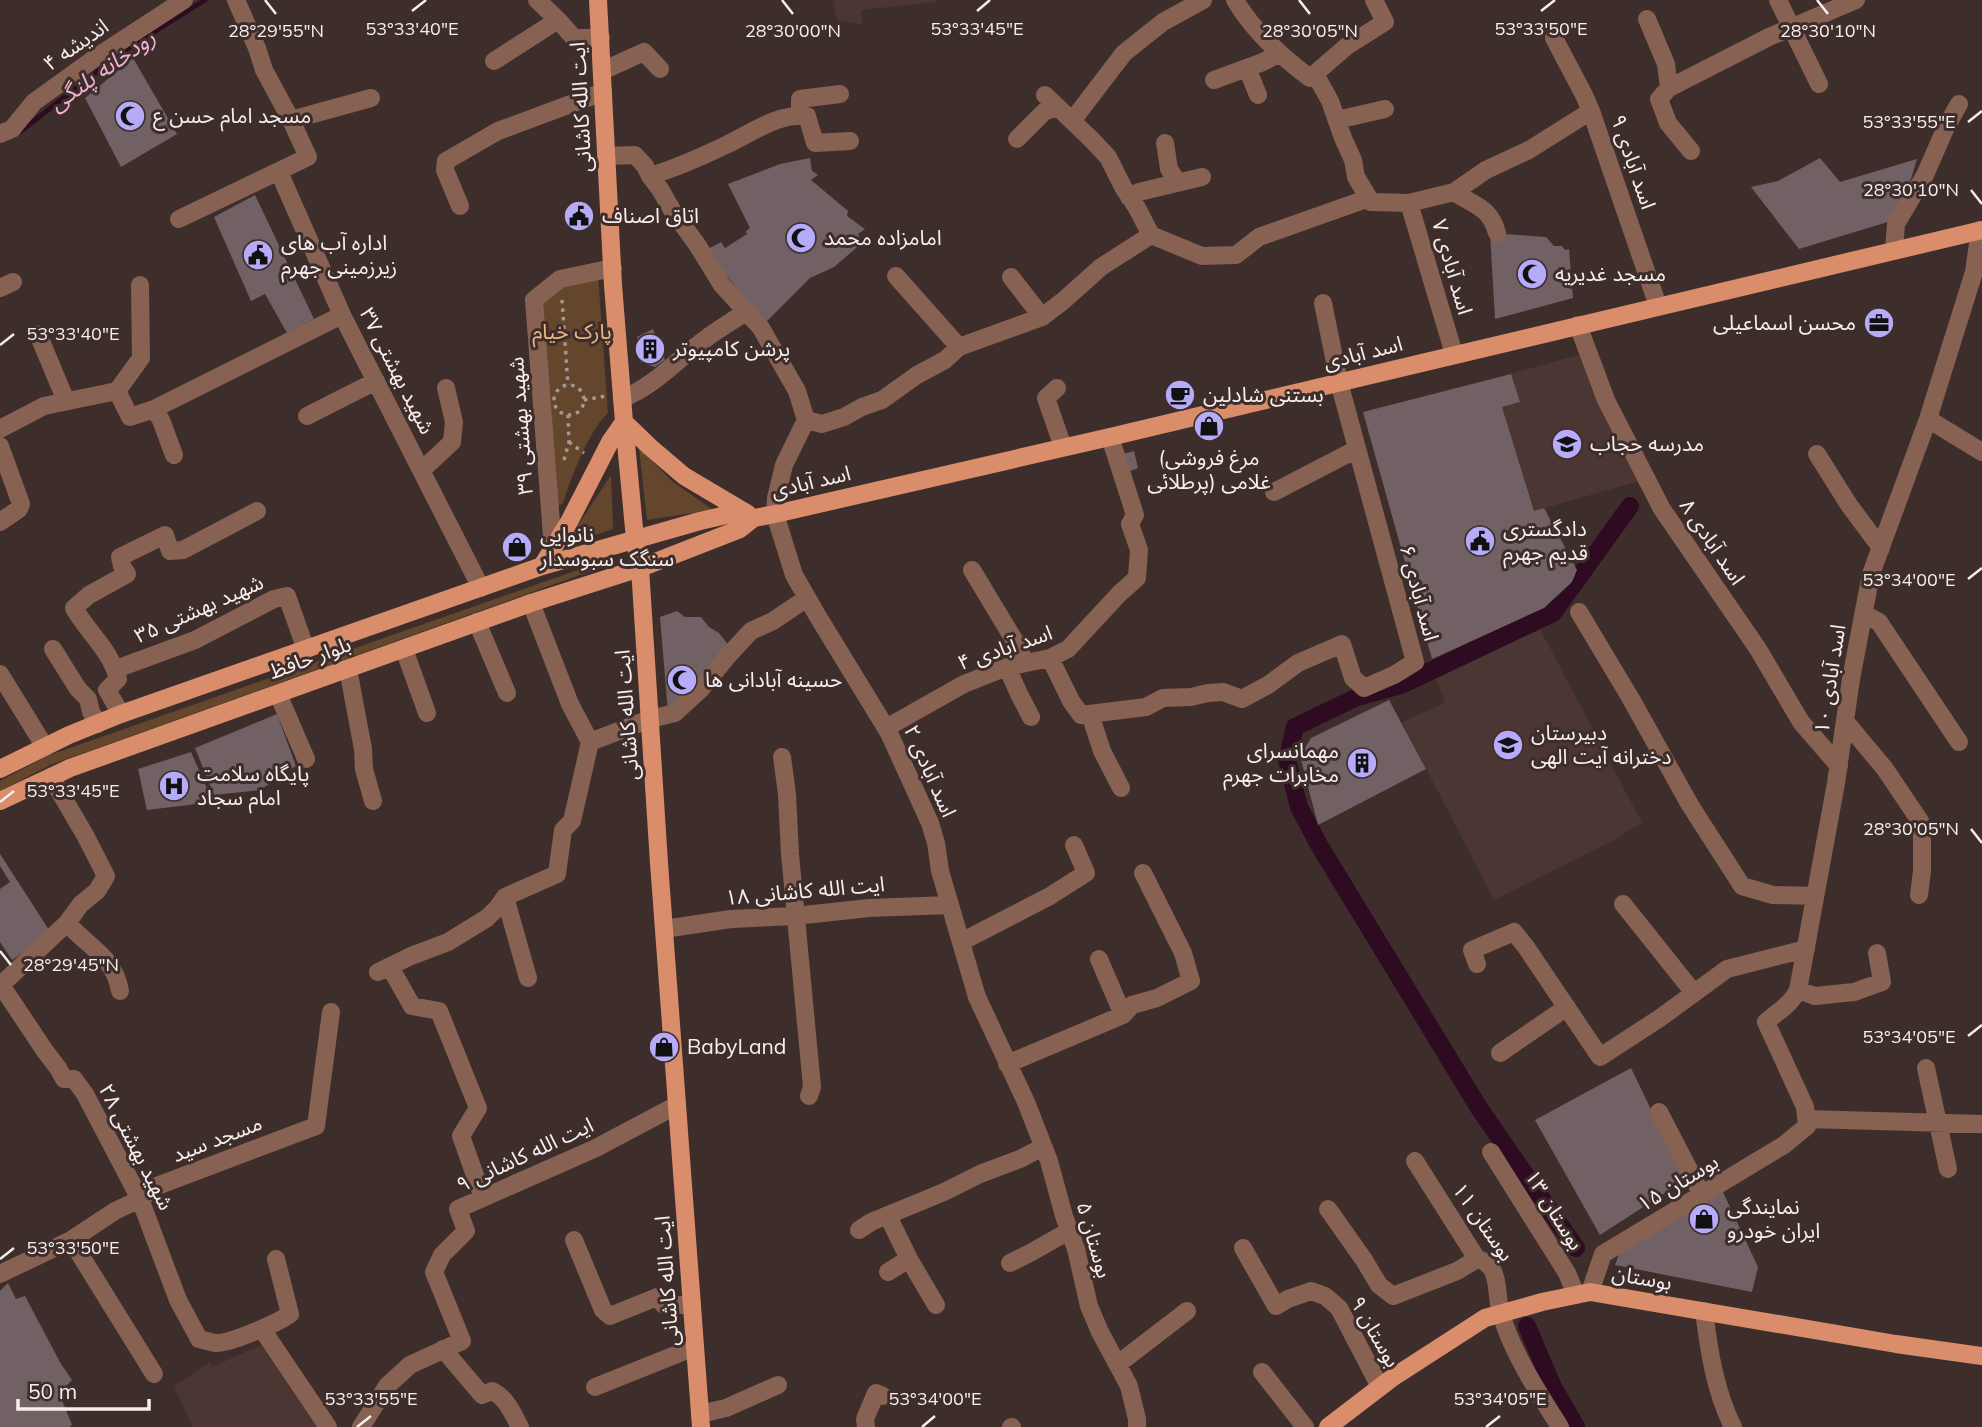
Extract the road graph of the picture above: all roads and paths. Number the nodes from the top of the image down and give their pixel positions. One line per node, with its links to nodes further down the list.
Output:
1 (184, 0): 35 (street, اندیشه ۴)
2 (236, 0): 32 (street)
3 (537, 0): 11 (street)
4 (598, 0): 13 (main road, ایت الله کاشانی)
5 (1203, 0): 34 (street)
6 (1235, 0): 15 (street)
7 (1374, 0): 20 (street)
8 (1778, 0): 12 (street)
9 (1856, 0): 12 (street)
10 (1647, 19): 23 (street)
11 (558, 20): 13 (street); 16 (street)
12 (1791, 28): 22 (street); 23 (street)
13 (600, 38): 19 (main road, ایت الله کاشانی)
14 (1554, 38): 30 (street, اسد آبادی ۹)
15 (1280, 53): 17 (street); 20 (street)
16 (494, 61)
17 (1247, 68): 21 (street); 26 (street)
18 (660, 69): 19 (street)
19 (602, 71): 24 (main road, ایت الله کاشانی)
20 (1315, 74): 33 (street)
21 (1214, 79)
22 (1819, 84)
23 (1669, 88): 39 (street)
24 (603, 92): 40 (main road, ایت الله کاشانی); 49 (street)
25 (840, 94): 31 (street)
26 (1258, 95)
27 (371, 98): 32 (street)
28 (1959, 104): 54 (street)
29 (1385, 110): 33 (street)
30 (1591, 111): 45 (street); 61 (street, اسد آبادی ۹)
31 (800, 115): 37 (street); 42 (street)
32 (291, 120): 41 (street)
33 (1337, 120): 47 (street)
34 (1072, 121): 36 (street); 46 (street)
35 (0, 134)
36 (1017, 139)
37 (850, 141)
38 (1165, 143): 44 (street)
39 (1691, 151)
40 (607, 156): 42 (street); 55 (main road, ایت الله کاشانی)
41 (279, 172): 50 (street); 63 (street, شهید بهشتی ۳۷)
42 (650, 176): 62 (street)
43 (1202, 177): 44 (street)
44 (1178, 183): 46 (street)
45 (1454, 191): 48 (street); 52 (street)
46 (1129, 197): 53 (street)
47 (1369, 198): 48 (street, اسد آبادی ۷); 53 (street)
48 (1409, 203): 68 (street, اسد آبادی ۷)
49 (460, 206)
50 (179, 219)
51 (1981, 230): 54 (main road, اسد آبادی); 81 (street, اسد آبادی ۱۰)
52 (1497, 233)
53 (1151, 235): 64 (street)
54 (1894, 250): 61 (main road, اسد آبادی)
55 (613, 268): 75 (main road, ایت الله کاشانی); 103 (street, شهید بهشتی ۳۹)
56 (895, 276): 67 (street)
57 (1011, 277): 64 (street)
58 (140, 285): 74 (street)
59 (562, 293): 71 (path)
60 (1323, 303): 70 (street, اسد آبادی ۶)
61 (1658, 306): 65 (main road, اسد آبادی)
62 (745, 312): 75 (street); 82 (street)
63 (342, 314): 69 (street, شهید بهشتی ۳۷); 78 (street)
64 (1042, 317): 67 (street)
65 (1578, 325): 68 (main road, اسد آبادی); 136 (street, اسد آبادی ۸)
66 (38, 334): 77 (street)
67 (959, 347): 82 (street)
68 (1454, 354): 70 (main road, اسد آبادی)
69 (376, 381): 79 (street); 94 (street, شهید بهشتی ۳۷)
70 (1339, 382): 85 (main road, اسد آبادی); 89 (street, اسد آبادی ۶)
71 (568, 385): 76 (path); 80 (path)
72 (446, 388): 94 (street)
73 (1057, 388): 88 (street)
74 (117, 391): 77 (street); 78 (street)
75 (615, 398): 76 (path); 83 (main road, ایت الله کاشانی)
76 (584, 400): 80 (path)
77 (66, 401): 84 (street)
78 (154, 409): 92 (street)
79 (307, 415)
80 (568, 415): 86 (path)
81 (1928, 419): 90 (street); 102 (street, اسد آبادی ۱۰)
82 (806, 420): 98 (street)
83 (624, 422): 99 (main road); 101 (main road, ایت الله کاشانی); 103 (main road)
84 (0, 429)
85 (1110, 436): 88 (main road, اسد آبادی); 116 (street, اسد آبادی ۴)
86 (569, 442): 93 (path); 95 (path)
87 (0, 446): 100 (street)
88 (1063, 447): 98 (main road, اسد آبادی)
89 (1357, 449): 96 (street); 125 (street, اسد آبادی ۶)
90 (1982, 452)
91 (1817, 454): 102 (street)
92 (174, 455)
93 (589, 457)
94 (422, 470): 107 (street, شهید بهشتی ۳۷)
95 (561, 470)
96 (1274, 492)
97 (257, 511): 118 (street)
98 (775, 514): 99 (main road, اسد آبادی); 108 (street, اسد آبادی ۲)
99 (754, 518): 101 (main road, اسد آبادی); 105 (main road, اسد آبادی)
100 (0, 522)
101 (635, 539): 104 (main road, بلوار حافظ); 105 (main road, ایت الله کاشانی)
102 (1881, 548): 111 (street, اسد آبادی ۱۰)
103 (553, 549): 104 (main road)
104 (542, 566): 107 (main road, بلوار حافظ)
105 (640, 568): 109 (main road, بلوار حافظ); 127 (main road, ایت الله کاشانی)
106 (971, 570): 117 (street)
107 (481, 588): 115 (main road, بلوار حافظ)
108 (807, 598): 127 (street); 130 (street, اسد آبادی ۲)
109 (531, 603): 112 (main road, بلوار حافظ); 132 (street)
110 (1579, 612): 145 (street)
111 (1864, 614): 128 (street, اسد آبادی ۱۰); 131 (street)
112 (477, 622): 114 (main road, بلوار حافظ); 121 (street)
113 (53, 649): 129 (street)
114 (404, 649): 119 (main road, بلوار حافظ); 123 (street)
115 (306, 650): 118 (street, شهید بهشتی ۳۵); 124 (main road, بلوار حافظ)
116 (1050, 658): 117 (street, اسد آبادی ۴); 125 (street)
117 (1016, 665): 126 (street); 130 (street, اسد آبادی ۴)
118 (116, 669): 124 (street)
119 (348, 669): 122 (main road, بلوار حافظ); 141 (street)
120 (0, 674): 133 (street)
121 (507, 693)
122 (278, 694): 135 (street); 138 (main road, بلوار حافظ)
123 (427, 713)
124 (121, 714): 129 (main road, بلوار حافظ)
125 (1090, 714): 139 (street)
126 (1031, 717)
127 (650, 719): 132 (street); 151 (main road, ایت الله کاشانی)
128 (1845, 721): 136 (street, اسد آبادی ۱۰); 144 (street)
129 (98, 724): 133 (main road, بلوار حافظ)
130 (886, 728): 148 (street, اسد آبادی ۲)
131 (1959, 742)
132 (590, 743): 146 (street)
133 (45, 747): 137 (main road, بلوار حافظ)
134 (782, 757): 149 (street)
135 (306, 759)
136 (1839, 766): 145 (street, اسد آبادی ۱۰)
137 (0, 769)
138 (51, 777): 140 (main road, بلوار حافظ); 150 (street, شهید بهشتی ۲۸)
139 (1121, 788)
140 (0, 801)
141 (373, 801)
142 (1074, 845): 152 (street)
143 (1143, 873): 163 (street)
144 (1919, 895)
145 (1815, 896): 153 (street, اسد آبادی ۱۰)
146 (505, 897): 157 (street); 178 (street)
147 (1623, 904): 160 (street)
148 (950, 905): 149 (street, ایت الله کاشانی ۱۸); 152 (street, اسد آبادی ۲)
149 (795, 916): 151 (street, ایت الله کاشانی ۱۸); 167 (street)
150 (67, 923): 159 (street); 179 (street, شهید بهشتی ۲۸)
151 (664, 929): 168 (main road, ایت الله کاشانی)
152 (961, 942): 165 (street, اسد آبادی ۲)
153 (1806, 949): 158 (street, اسد آبادی ۱۰); 160 (street)
154 (1877, 953): 158 (street)
155 (1099, 959): 163 (street)
156 (1477, 964): 161 (street)
157 (528, 978)
158 (1798, 990): 171 (street)
159 (120, 992)
160 (1695, 993): 161 (street)
161 (1567, 1007): 164 (street)
162 (331, 1012): 179 (street, مسجد سید)
163 (1123, 1015): 165 (street)
164 (1500, 1053)
165 (1007, 1064): 173 (street, بوستان ۵)
166 (1926, 1068): 170 (street)
167 (809, 1096)
168 (677, 1105): 178 (street, ایت الله کاشانی ۹); 194 (main road, ایت الله کاشانی)
169 (1659, 1112): 177 (street)
170 (1936, 1122): 171 (street); 172 (street); 176 (street)
171 (1807, 1123): 177 (street, بوستان ۱۵)
172 (1982, 1124)
173 (1043, 1147): 181 (street); 183 (street, بوستان ۵)
174 (1491, 1152): 193 (street, بوستان ۱۳)
175 (1415, 1161): 189 (street, بوستان ۱۱)
176 (1948, 1168)
177 (1702, 1195): 193 (street, بوستان ۱۵)
178 (483, 1198): 201 (street, ایت الله کاشانی ۹)
179 (141, 1199): 184 (street, مسجد سید); 199 (street, شهید بهشتی ۲۸)
180 (1328, 1209): 189 (street)
181 (888, 1216): 182 (street); 188 (street)
182 (859, 1230)
183 (1069, 1231): 190 (street); 203 (street, بوستان ۵)
184 (71, 1240): 192 (street, مسجد سید); 205 (street)
185 (574, 1240): 194 (street)
186 (1243, 1248): 208 (street, بوستان ۹)
187 (276, 1259): 199 (street)
188 (909, 1259): 191 (street); 195 (street)
189 (1477, 1259): 198 (street, بوستان ۱۱)
190 (1010, 1263)
191 (888, 1272)
192 (0, 1275)
193 (1583, 1294): 197 (main road, بوستان); 198 (main road, بوستان)
194 (692, 1305): 200 (main road, ایت الله کاشانی)
195 (936, 1305)
196 (1187, 1311): 203 (street)
197 (1703, 1311): 202 (main road, بوستان); 219 (street)
198 (1501, 1314): 208 (main road, بوستان); 218 (street)
199 (262, 1329): 211 (street)
200 (695, 1346): 207 (street); 210 (main road, ایت الله کاشانی)
201 (443, 1349): 212 (street); 213 (street)
202 (1982, 1356)
203 (1118, 1364): 215 (street, بوستان ۵)
204 (1262, 1372): 216 (street)
205 (154, 1374)
206 (778, 1385): 210 (street)
207 (595, 1387)
208 (1380, 1387): 217 (main road, بوستان)
209 (883, 1396): 214 (street)
210 (700, 1420)
211 (328, 1427)
212 (361, 1427)
213 (520, 1427)
214 (866, 1427)
215 (1137, 1427)
216 (1305, 1427)
217 (1328, 1427)
218 (1560, 1427)
219 (1733, 1427)

